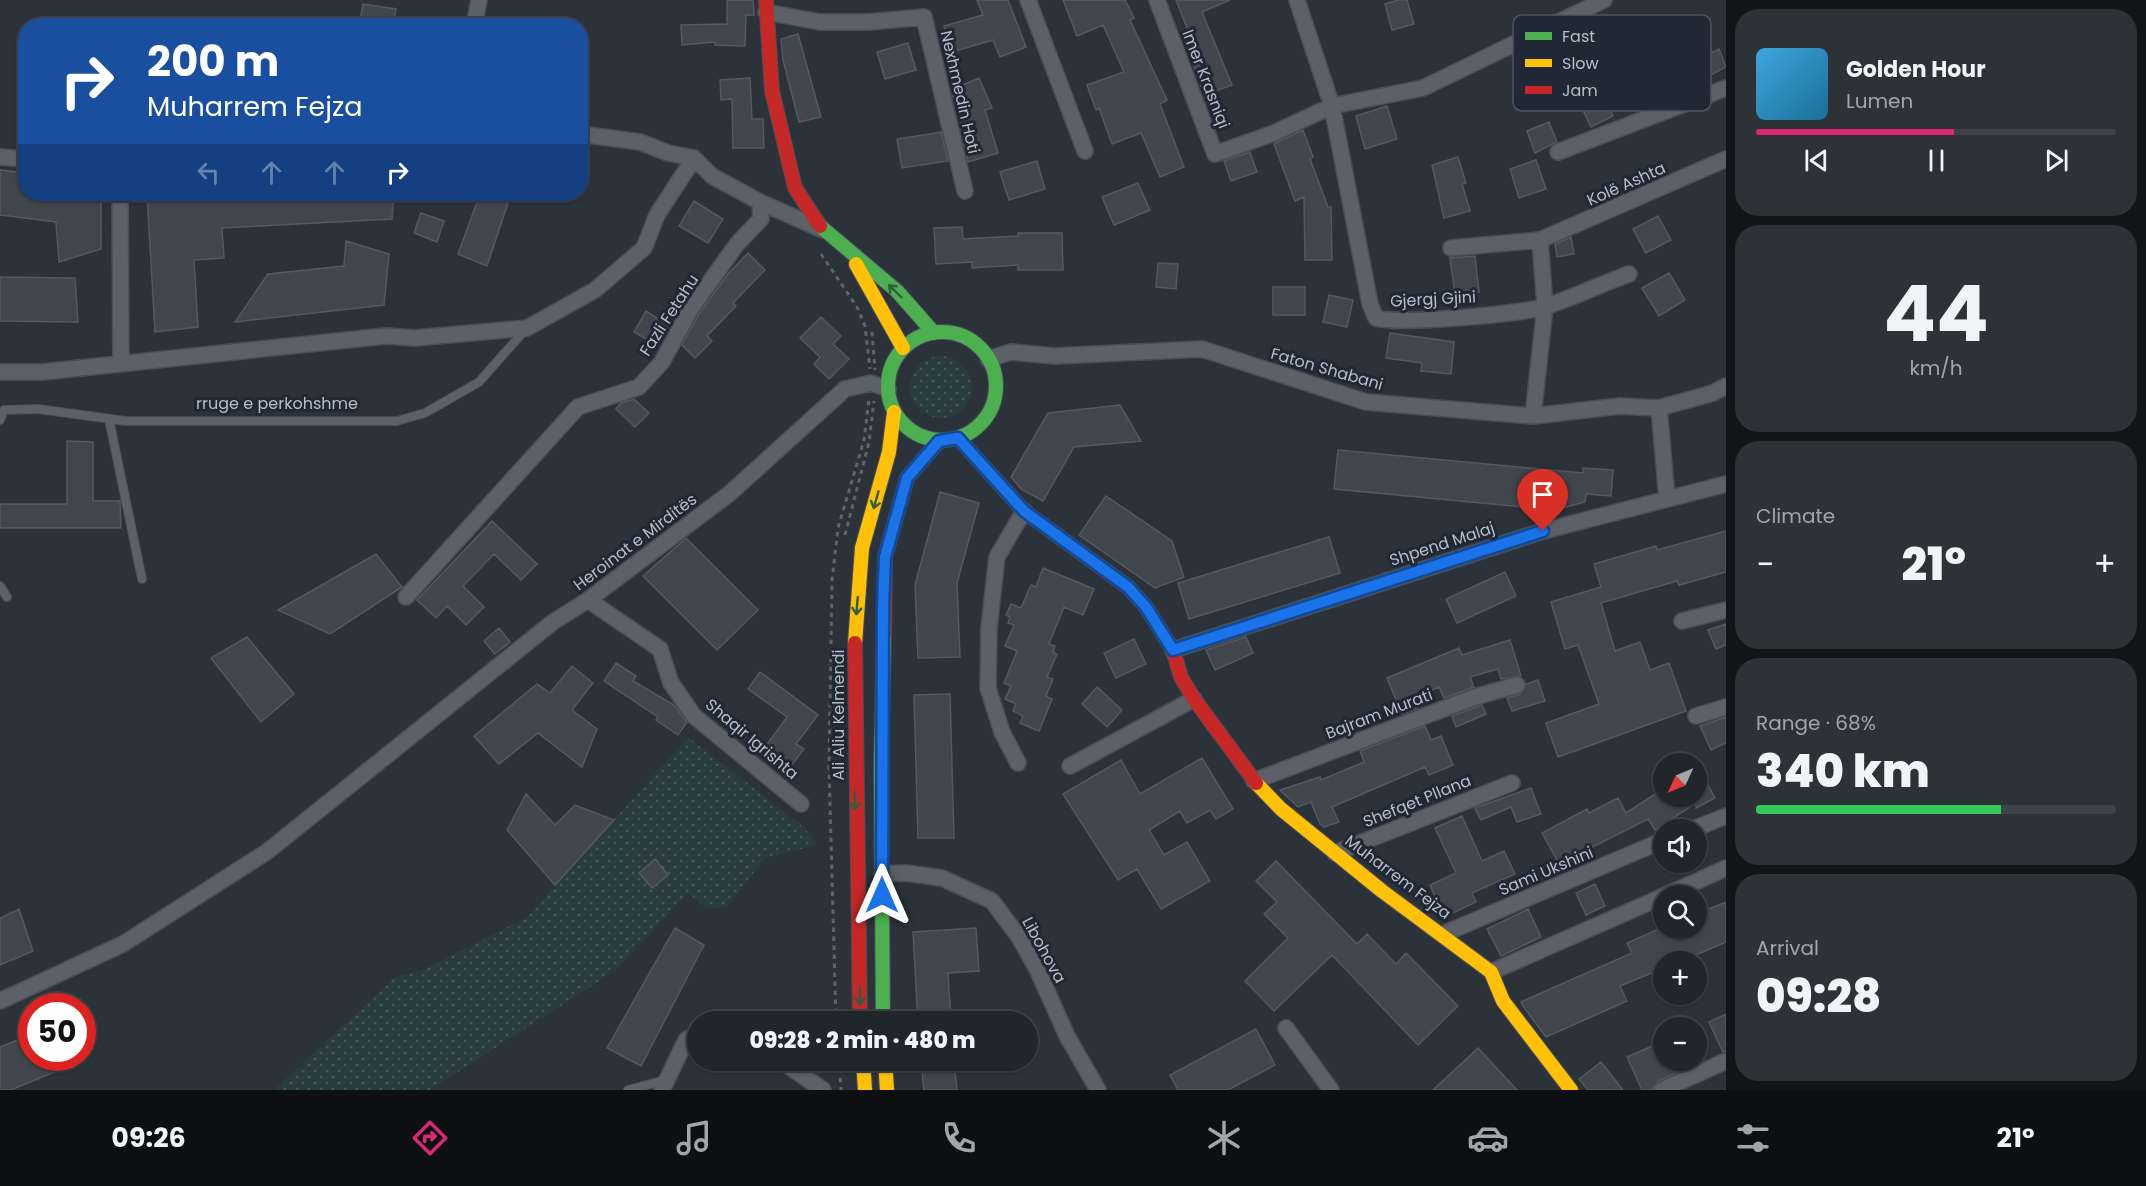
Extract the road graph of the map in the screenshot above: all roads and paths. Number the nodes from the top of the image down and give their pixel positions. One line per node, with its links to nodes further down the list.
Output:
1 (479, 0): 8 (street)
2 (1028, 0): 15 (street)
3 (1157, 0): 12 (street, Imer Krasniqi)
4 (1297, 0): 12 (street)
5 (1604, 0): 7 (street, Imer Krasniqi)
6 (766, 6): 21 (street, Nexhmedin Hoti); 24 (street)
7 (1573, 15)
8 (476, 18)
9 (1513, 44): 12 (street, Imer Krasniqi)
10 (1726, 88): 11 (street)
11 (1711, 94)
12 (1332, 106): 29 (street, Gjergj Gjini)
13 (1666, 111): 16 (street)
14 (588, 135): 19 (street)
15 (1085, 151)
16 (1558, 152)
17 (0, 157): 18 (street)
18 (18, 158)
19 (694, 158): 23 (street); 30 (street, rruge e perkohshme)
20 (1726, 159): 25 (street, Kolë Ashta)
21 (965, 191)
22 (120, 201): 34 (street)
23 (760, 202): 24 (street); 51 (street, Fazli Fetahu)
24 (823, 230): 27 (street)
25 (1540, 240): 26 (street, Kolë Ashta); 29 (street)
26 (1451, 248)
27 (851, 256): 31 (street, one-way to 27); 32 (street)
28 (1629, 273): 29 (street, Gjergj Gjini)
29 (1545, 307): 40 (street)
30 (527, 328): 34 (street, rruge e perkohshme); 41 (lane, rruge e perkohshme)
31 (934, 333): 32 (street); 33 (street)
32 (903, 348): 37 (street)
33 (988, 359): 40 (street, Faton Shabani); 43 (street)
34 (121, 364): 35 (street, rruge e perkohshme)
35 (0, 372)
36 (1726, 386): 38 (street, Faton Shabani)
37 (888, 388): 39 (street); 52 (street, Heroinat e Mirditës)
38 (1659, 408): 40 (street, Faton Shabani); 46 (street)
39 (894, 412): 44 (street); 76 (street, Ali Aliu Kelmendi, one-way to 76)
40 (1533, 416)
41 (109, 419): 42 (lane, rruge e perkohshme); 48 (lane)
42 (0, 420)
43 (958, 438): 44 (street); 47 (street, Muharrem Fejza)
44 (939, 441): 70 (street)
45 (1726, 484): 46 (street, Shpend Malaj)
46 (1667, 499): 55 (street, Shpend Malaj)
47 (1024, 511): 55 (street, Muharrem Fejza); 60 (street)
48 (142, 579)
49 (0, 586): 50 (lane)
50 (7, 597)
51 (406, 597)
52 (588, 600): 64 (street, Shaqir Igrishta); 75 (street, Heroinat e Mirditës)
53 (1726, 610): 54 (street)
54 (1682, 621)
55 (1173, 650): 57 (street, Muharrem Fejza)
56 (1517, 685): 62 (street, Bajram Murati)
57 (1194, 699): 61 (street); 62 (street, Muharrem Fejza)
58 (1726, 707): 59 (street)
59 (1696, 716)
60 (1018, 763)
61 (1070, 766)
62 (1254, 781): 68 (street, Muharrem Fejza)
63 (1512, 783): 68 (street, Shefqet Pllana)
64 (801, 804)
65 (1726, 816): 66 (street)
66 (1707, 824)
67 (1653, 845): 73 (street, Sami Ukshini)
68 (1335, 853): 73 (street, Muharrem Fejza)
69 (1726, 868): 71 (street)
70 (882, 874): 77 (street); 91 (street, Libohova)
71 (1688, 885)
72 (1653, 901): 74 (street)
73 (1443, 934): 74 (street, Muharrem Fejza)
74 (1491, 972): 93 (street, Muharrem Fejza)
75 (0, 1001)
76 (861, 1011)
77 (883, 1011)
78 (1286, 1028): 92 (street)
79 (687, 1039): 85 (street)
80 (1726, 1062): 94 (street)
81 (796, 1071): 87 (street)
82 (840, 1071): 88 (path)
83 (864, 1071): 89 (street)
84 (886, 1071): 90 (street)
85 (665, 1085): 86 (lane)
86 (628, 1090)
87 (823, 1090)
88 (841, 1090)
89 (865, 1090)
90 (887, 1090)
91 (1098, 1090)
92 (1331, 1090)
93 (1571, 1090)
94 (1662, 1090)

